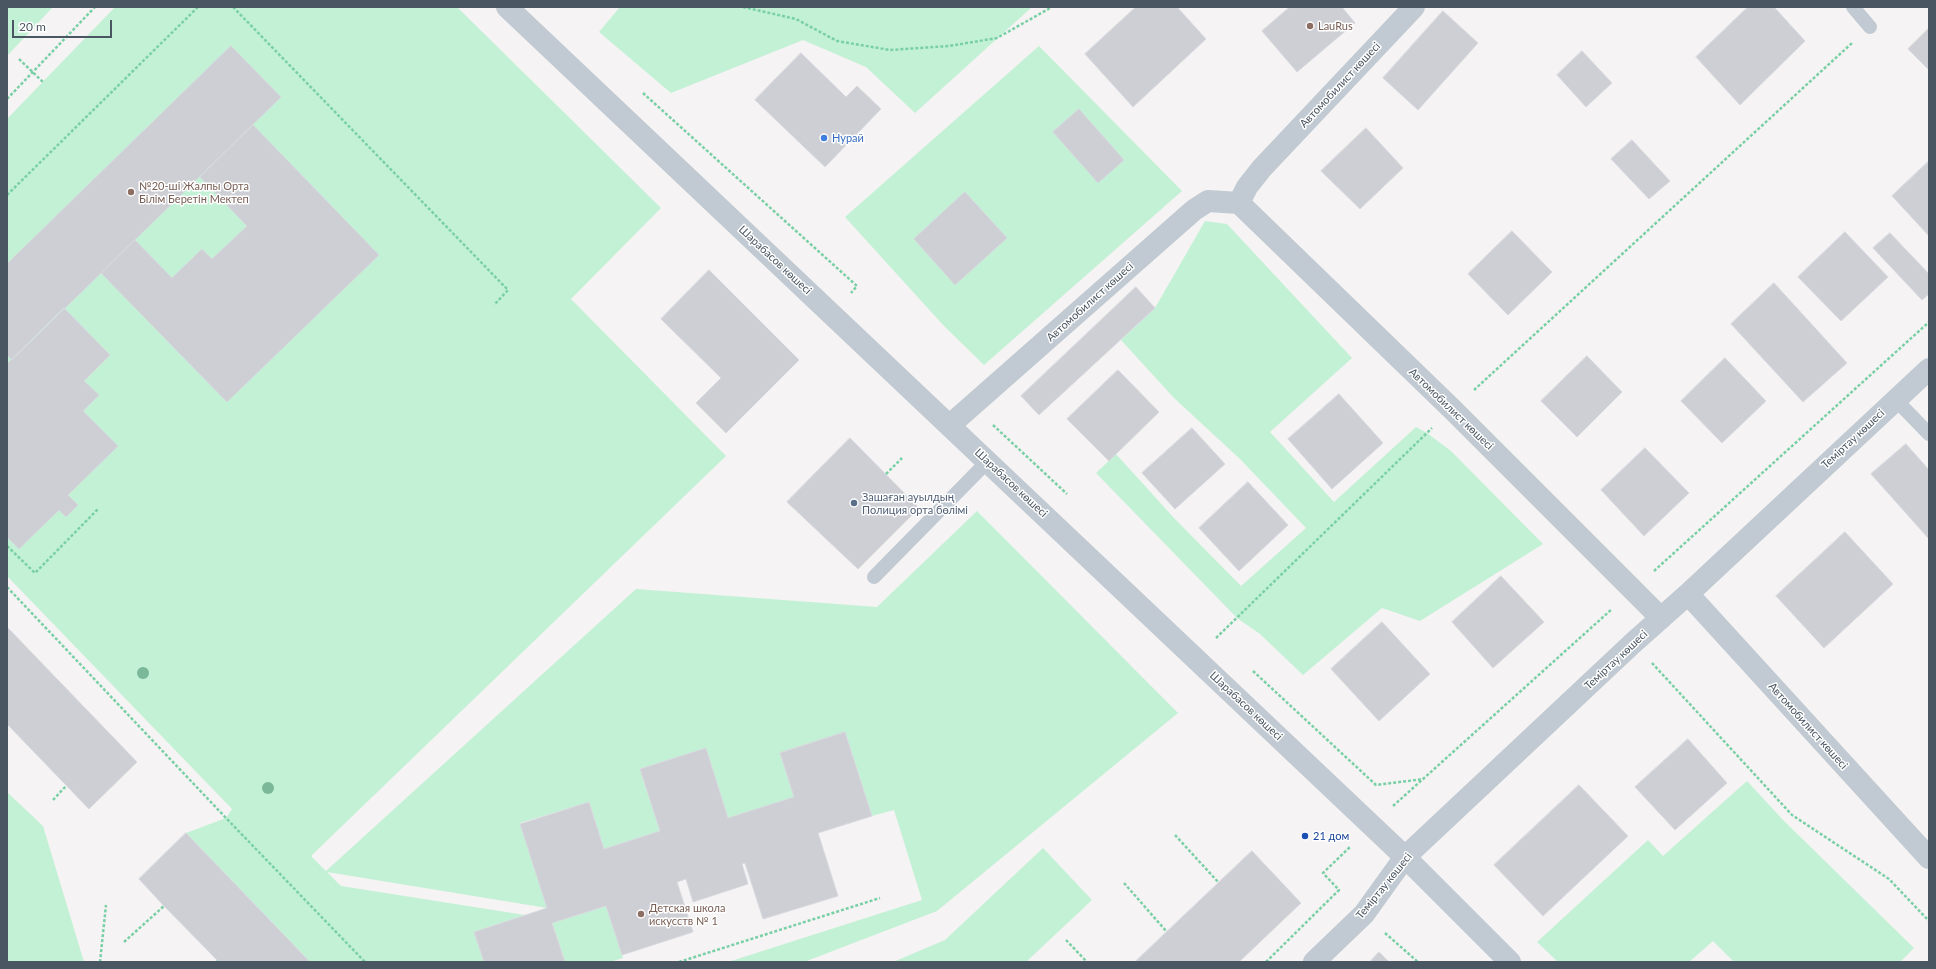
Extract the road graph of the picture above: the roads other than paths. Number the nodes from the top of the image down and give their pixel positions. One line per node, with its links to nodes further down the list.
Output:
1 (507, 7): 8 (street, Шарабасов көшесі)
2 (1414, 7): 5 (street, Автомобилист көшесі)
3 (1853, 7): 4 (lane)
4 (1870, 27)
5 (1239, 203): 8 (street, Автомобилист көшесі); 13 (street, Автомобилист көшесі)
6 (1929, 369): 7 (street, Теміртау көшесі)
7 (1895, 399): 9 (lane); 12 (street, Теміртау көшесі)
8 (950, 425): 10 (street, Шарабасов көшесі)
9 (1929, 434)
10 (988, 461): 11 (lane); 14 (street, Шарабасов көшесі)
11 (874, 577)
12 (1688, 594): 13 (street, Теміртау көшесі); 15 (street, Автомобилист көшесі)
13 (1661, 618): 14 (street, Теміртау көшесі)
14 (1406, 857): 16 (street, Теміртау көшесі); 17 (street, Шарабасов көшесі)
15 (1929, 858)
16 (1314, 962)
17 (1510, 962)

